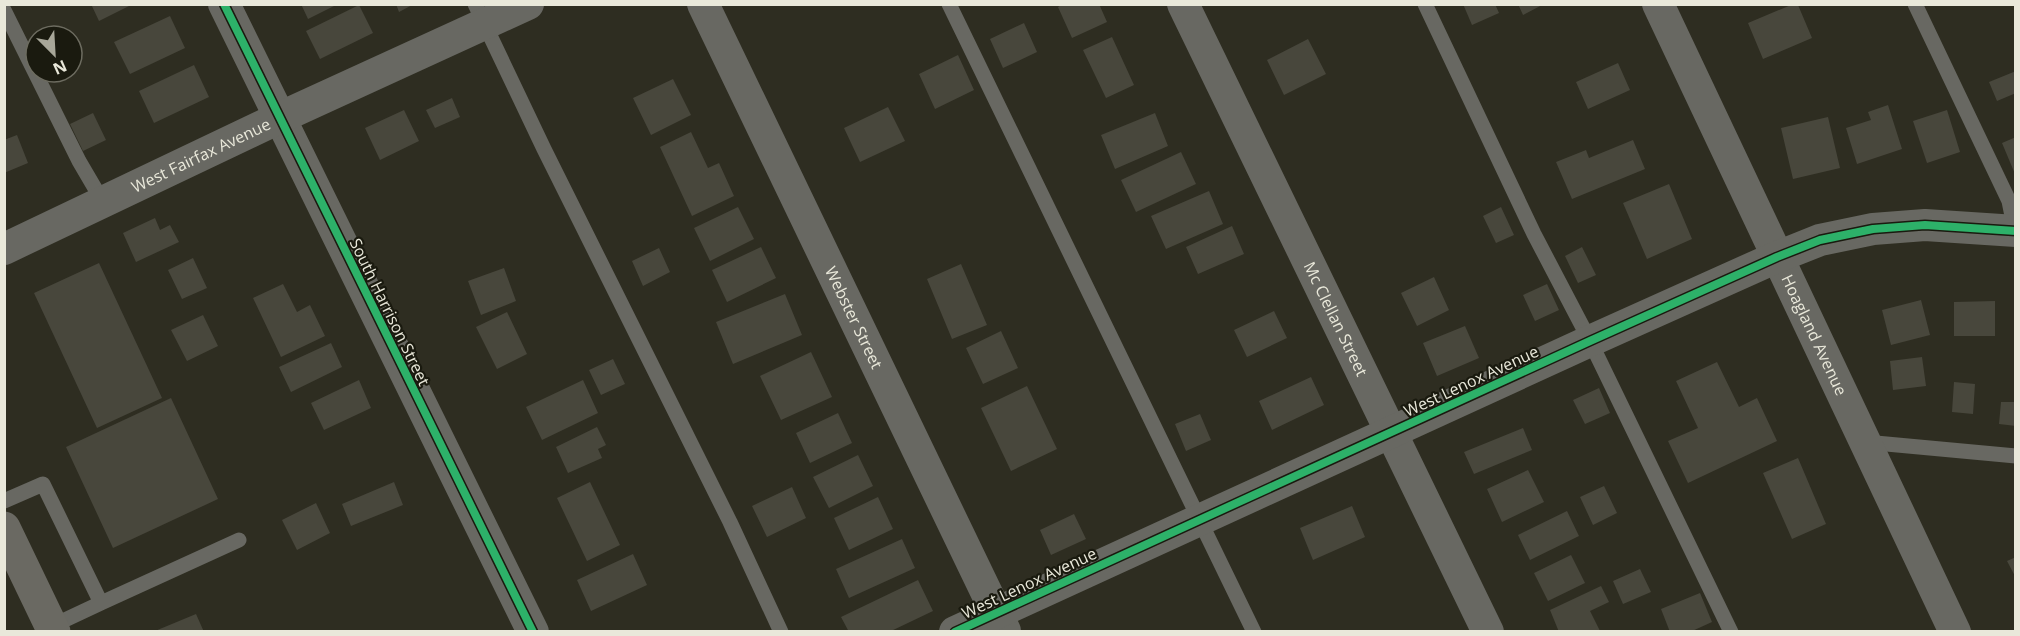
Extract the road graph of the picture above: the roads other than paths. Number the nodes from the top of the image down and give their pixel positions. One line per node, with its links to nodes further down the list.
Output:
1 (224, 4): 11 (street, South Harrison Street)
2 (528, 4): 10 (street, West Fairfax Avenue)
3 (703, 4): 25 (street, Webster Street)
4 (948, 4): 21 (lane)
5 (1183, 4): 17 (street, Mc Clellan Street)
6 (1425, 4): 16 (lane)
7 (1658, 4): 15 (street, Hoagland Avenue)
8 (1915, 4): 13 (lane)
9 (4, 10): 12 (lane)
10 (480, 15): 11 (street, West Fairfax Avenue); 28 (lane)
11 (279, 118): 12 (street, West Fairfax Avenue); 27 (street, South Harrison Street)
12 (103, 202): 14 (street, West Fairfax Avenue)
13 (2015, 231): 15 (street, West Lenox Avenue)
14 (4, 249)
15 (1777, 257): 16 (street, West Lenox Avenue); 18 (street, Hoagland Avenue)
16 (1590, 341): 17 (street, West Lenox Avenue); 32 (lane)
17 (1390, 432): 21 (street, West Lenox Avenue); 31 (street, Mc Clellan Street)
18 (1865, 442): 19 (lane); 33 (street, Hoagland Avenue)
19 (2016, 456)
20 (4, 501): 24 (lane)
21 (1199, 519): 25 (street, West Lenox Avenue); 30 (lane)
22 (4, 528): 26 (street)
23 (239, 540): 24 (lane)
24 (101, 603): 26 (lane)
25 (1001, 622): 29 (street, West Lenox Avenue)
26 (53, 629)
27 (533, 632)
28 (781, 632)
29 (955, 632)
30 (1254, 632)
31 (1488, 632)
32 (1731, 632)
33 (1955, 632)

